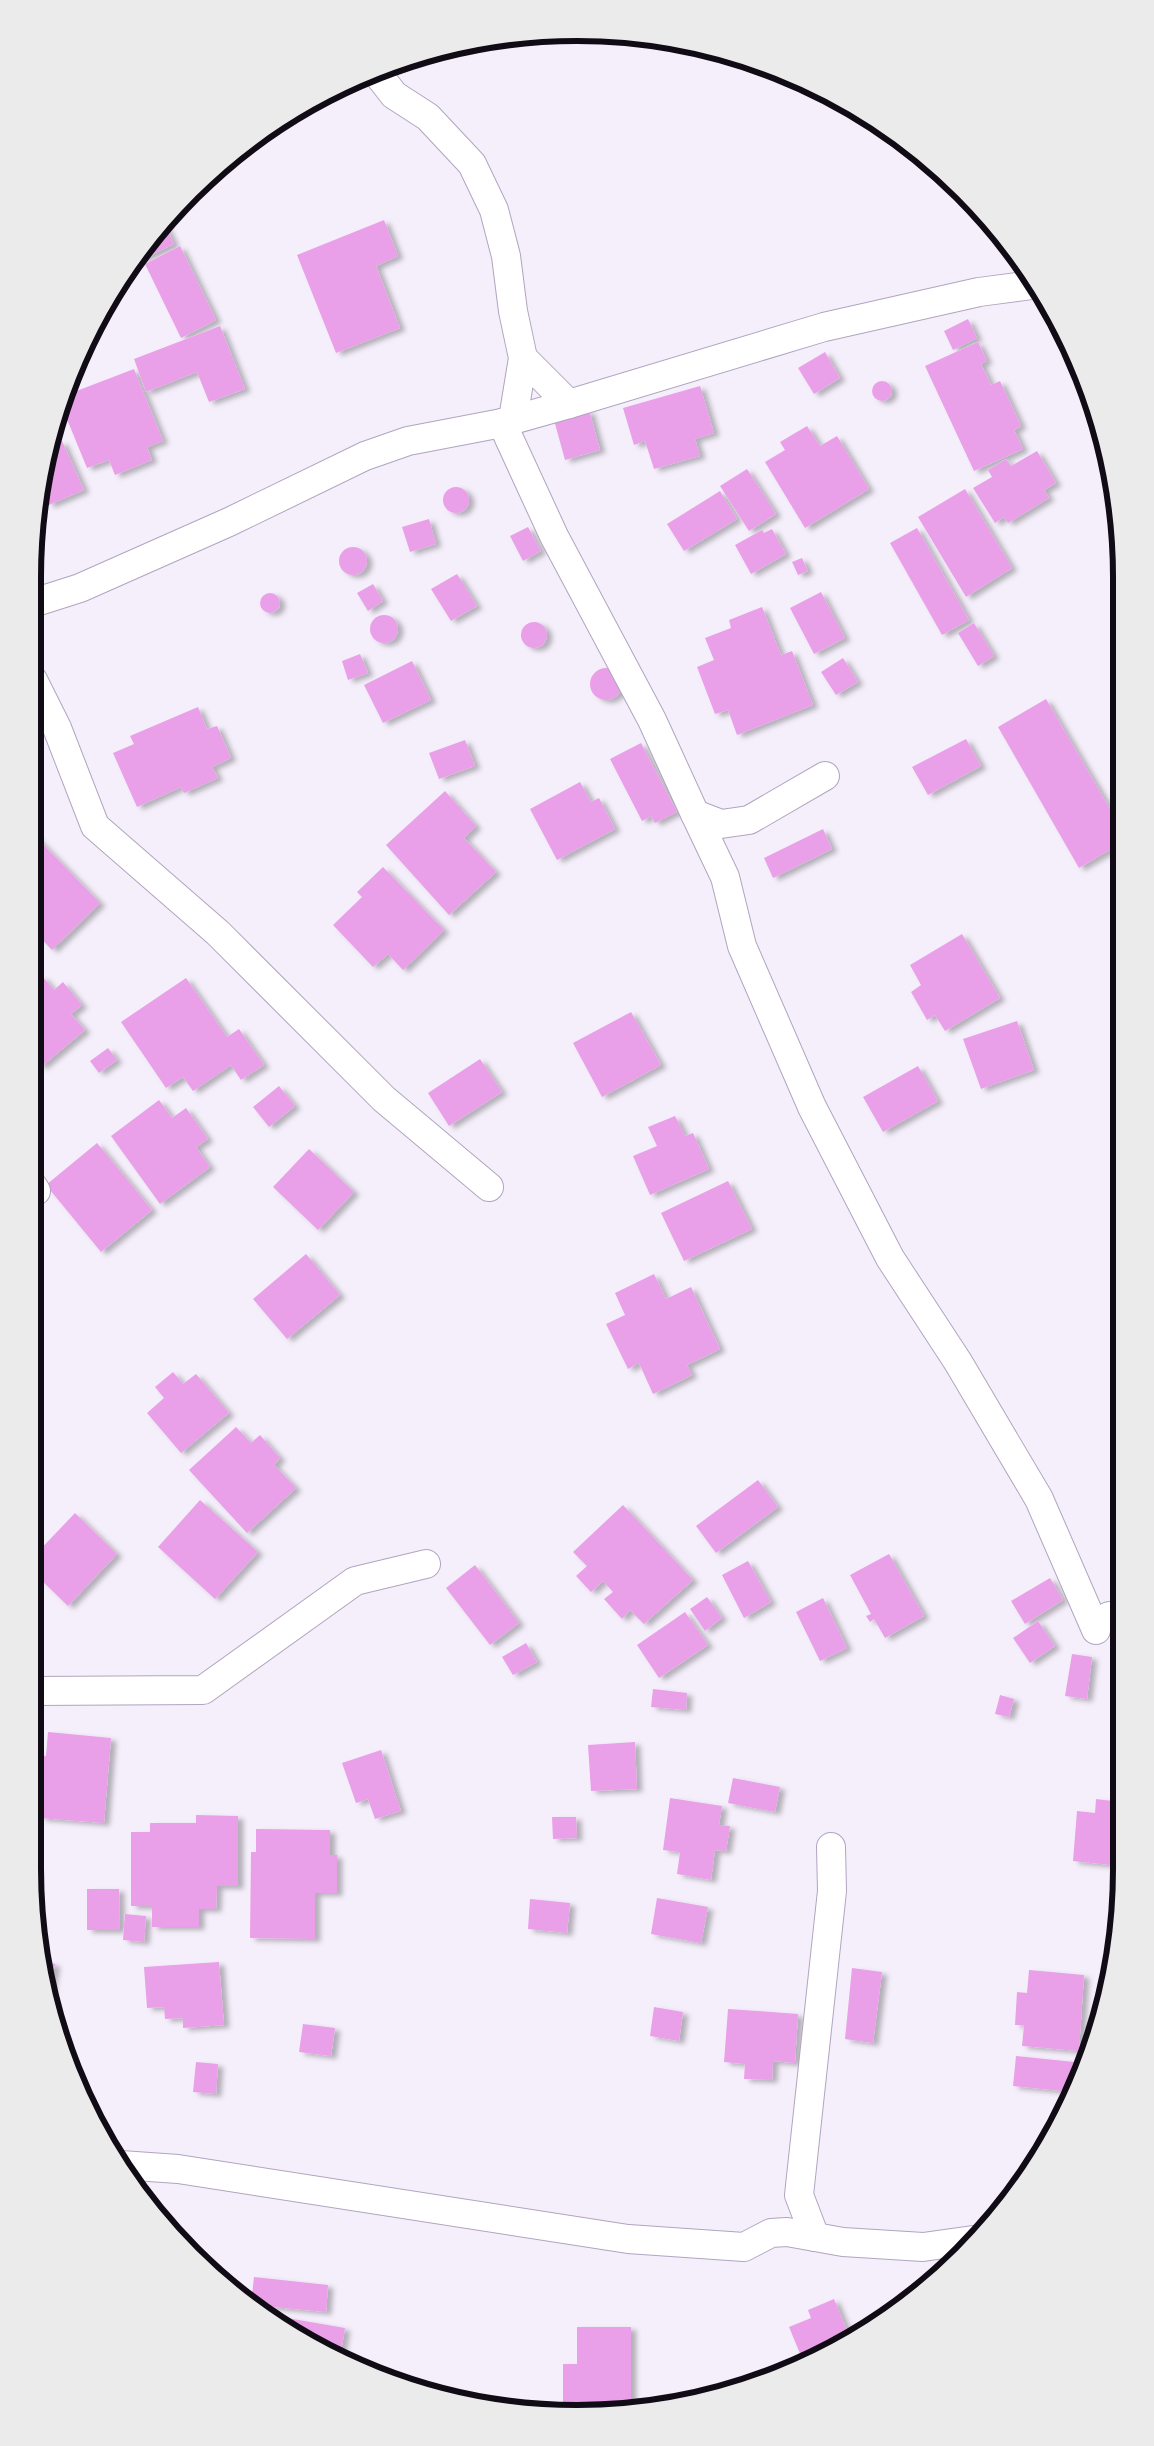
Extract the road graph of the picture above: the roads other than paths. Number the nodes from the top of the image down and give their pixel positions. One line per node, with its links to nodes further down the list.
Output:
1 (381, 79): 3 (street)
2 (1026, 286): 4 (street)
3 (523, 358): 4 (street); 5 (street)
4 (569, 404): 5 (street)
5 (508, 421): 6 (street); 9 (street)
6 (41, 600)
7 (41, 697): 10 (street)
8 (825, 776): 9 (street)
9 (695, 814): 12 (street)
10 (489, 1188)
11 (426, 1564): 13 (street)
12 (1109, 1621)
13 (41, 1691)
14 (831, 1847): 16 (street)
15 (131, 2166): 17 (street)
16 (799, 2196): 17 (street); 18 (street)
17 (770, 2233): 18 (street)
18 (815, 2237): 19 (street)
19 (962, 2242)

